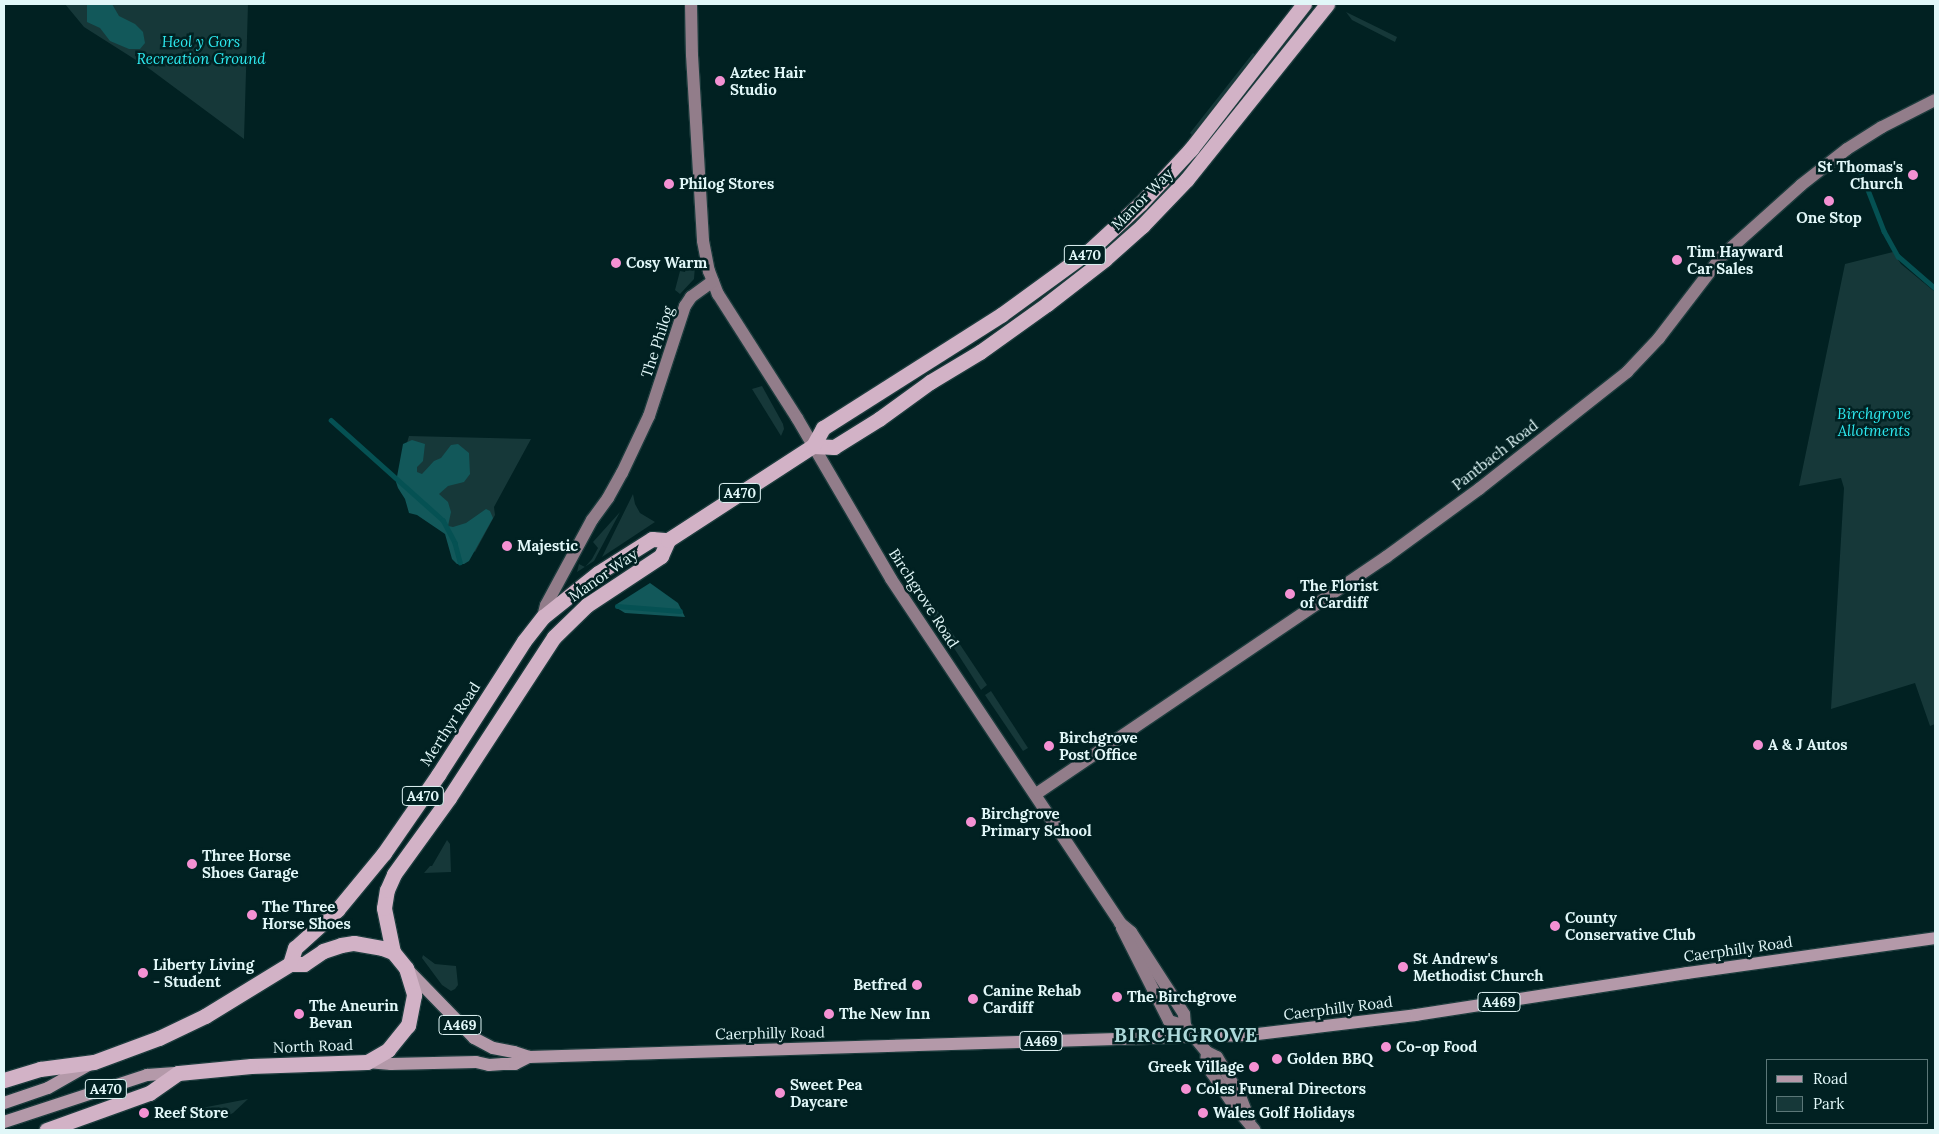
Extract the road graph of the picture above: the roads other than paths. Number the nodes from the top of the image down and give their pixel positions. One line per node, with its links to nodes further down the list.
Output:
1 (691, 4): 5 (street)
2 (1304, 4): 6 (highway, Manor Way / A470)
3 (1327, 4): 6 (highway, Manor Way / A470)
4 (1935, 100): 9 (street, Pantbach Road)
5 (713, 281): 6 (street, Birchgrove Road); 8 (street, The Philog)
6 (813, 446): 7 (highway, Manor Way / A470); 9 (street, Birchgrove Road)
7 (668, 540): 8 (highway, Manor Way / A470); 11 (highway, Manor Way / A470)
8 (543, 617): 12 (highway, Merthyr Road / A470)
9 (1036, 794): 14 (street, Birchgrove Road)
10 (1935, 938): 14 (main road, Caerphilly Road / A469)
11 (393, 952): 12 (highway, A470); 13 (highway, North Road / A470)
12 (290, 964): 16 (highway, A470)
13 (406, 968): 15 (main road, Caerphilly Road / A469); 17 (highway, North Road / A470)
14 (1194, 1037): 15 (main road, Caerphilly Road / A469); 22 (street, Birchgrove Road)
15 (529, 1057): 17 (main road, Caerphilly Road / A469)
16 (94, 1062): 19 (highway); 20 (main road, A470)
17 (367, 1062): 18 (highway, North Road / A470)
18 (178, 1073): 21 (main road, North Road / A470); 23 (highway)
19 (4, 1080)
20 (4, 1103)
21 (4, 1122)
22 (1252, 1125)
23 (46, 1130)

